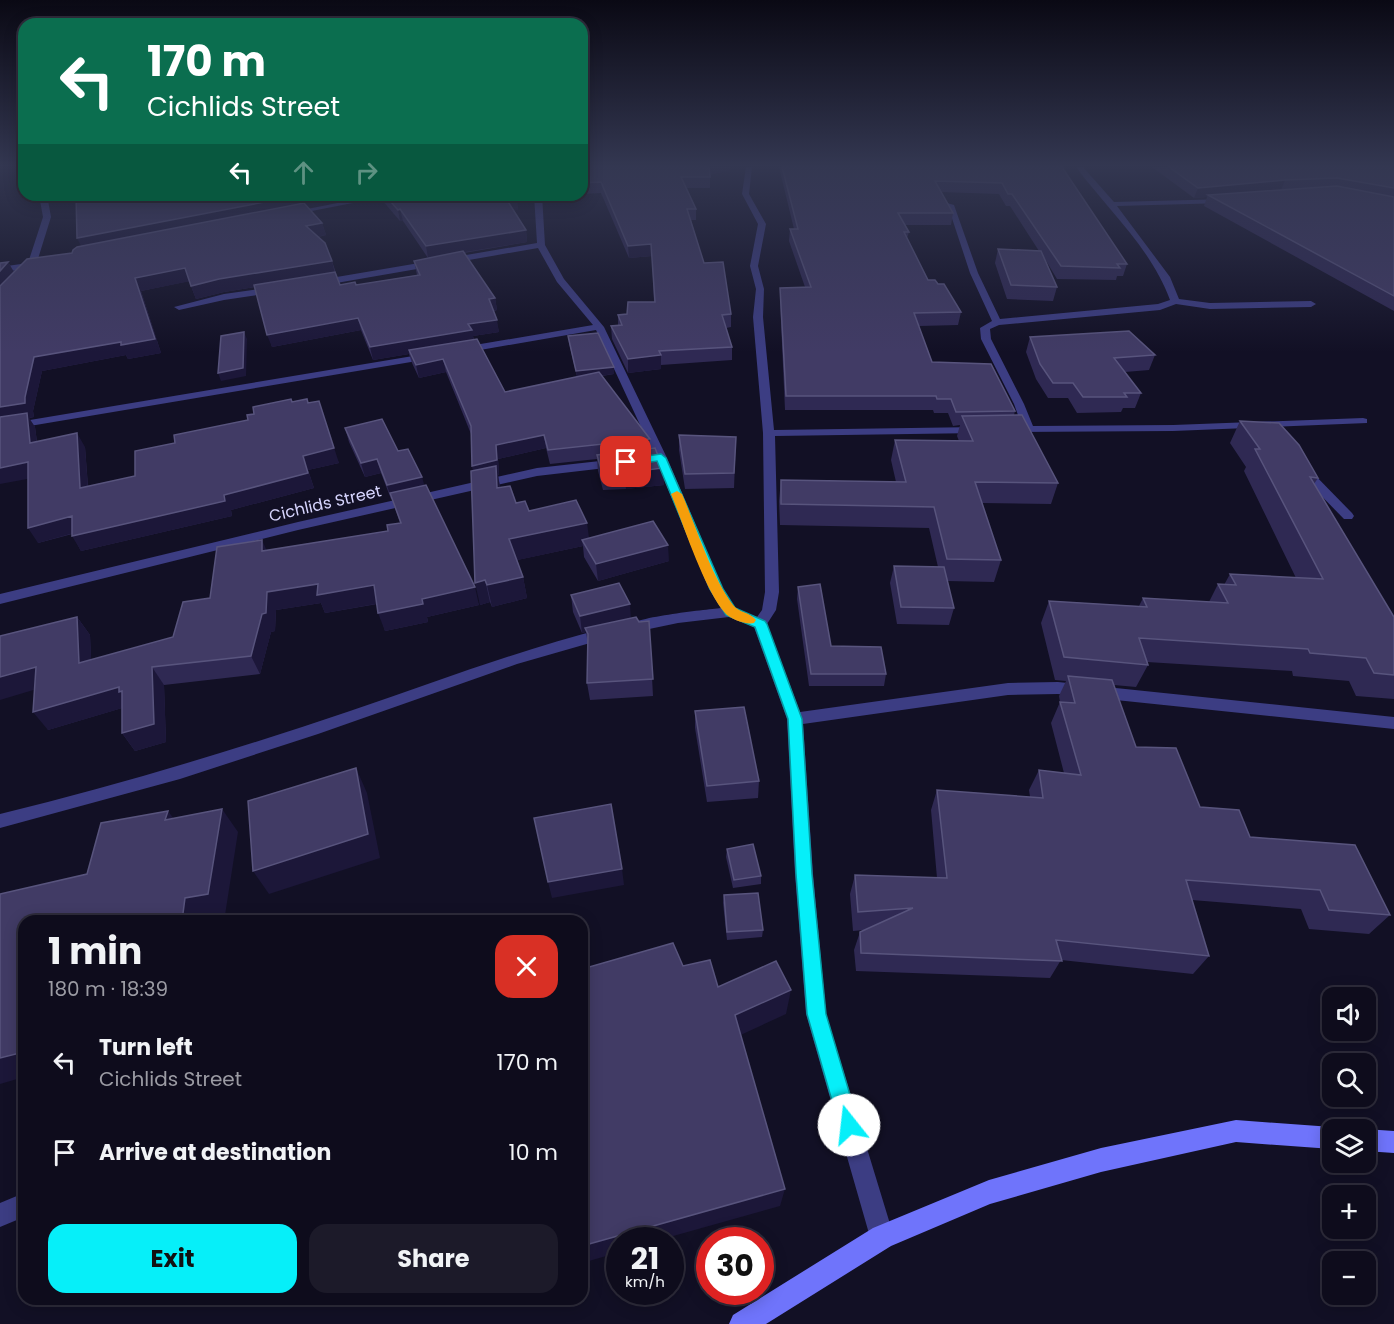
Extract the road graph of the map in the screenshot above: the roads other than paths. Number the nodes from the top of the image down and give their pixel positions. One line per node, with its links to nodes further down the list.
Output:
1 (43, 229): 8 (street)
2 (539, 229): 6 (street)
3 (761, 229): 24 (street)
4 (958, 229): 16 (street)
5 (1130, 229): 13 (street)
6 (541, 245): 10 (street); 17 (street)
7 (43, 263): 8 (street)
8 (32, 265): 9 (street); 12 (street)
9 (0, 270)
10 (313, 284)
11 (280, 289): 15 (street)
12 (0, 301)
13 (1175, 301): 14 (street); 16 (street)
14 (1311, 304)
15 (179, 307)
16 (998, 322): 23 (street)
17 (599, 327): 18 (street); 26 (street)
18 (450, 352)
19 (439, 354): 22 (street)
20 (1363, 421): 21 (street)
21 (1257, 424): 23 (street); 25 (street)
22 (0, 428)
23 (1029, 430): 24 (street)
24 (769, 433): 31 (street)
25 (1274, 441)
26 (661, 458): 29 (street, Cichlids Street); 30 (street)
27 (1290, 458): 28 (street)
28 (1348, 516)
29 (0, 599)
30 (730, 612): 31 (street); 34 (street)
31 (760, 624): 32 (street)
32 (795, 719): 33 (street); 40 (street)
33 (1394, 723)
34 (0, 821)
35 (1322, 1137): 40 (main road)
36 (1376, 1141): 37 (main road)
37 (1394, 1142)
38 (18, 1208): 39 (street)
39 (0, 1215)
40 (882, 1237): 41 (main road)
41 (742, 1324)

